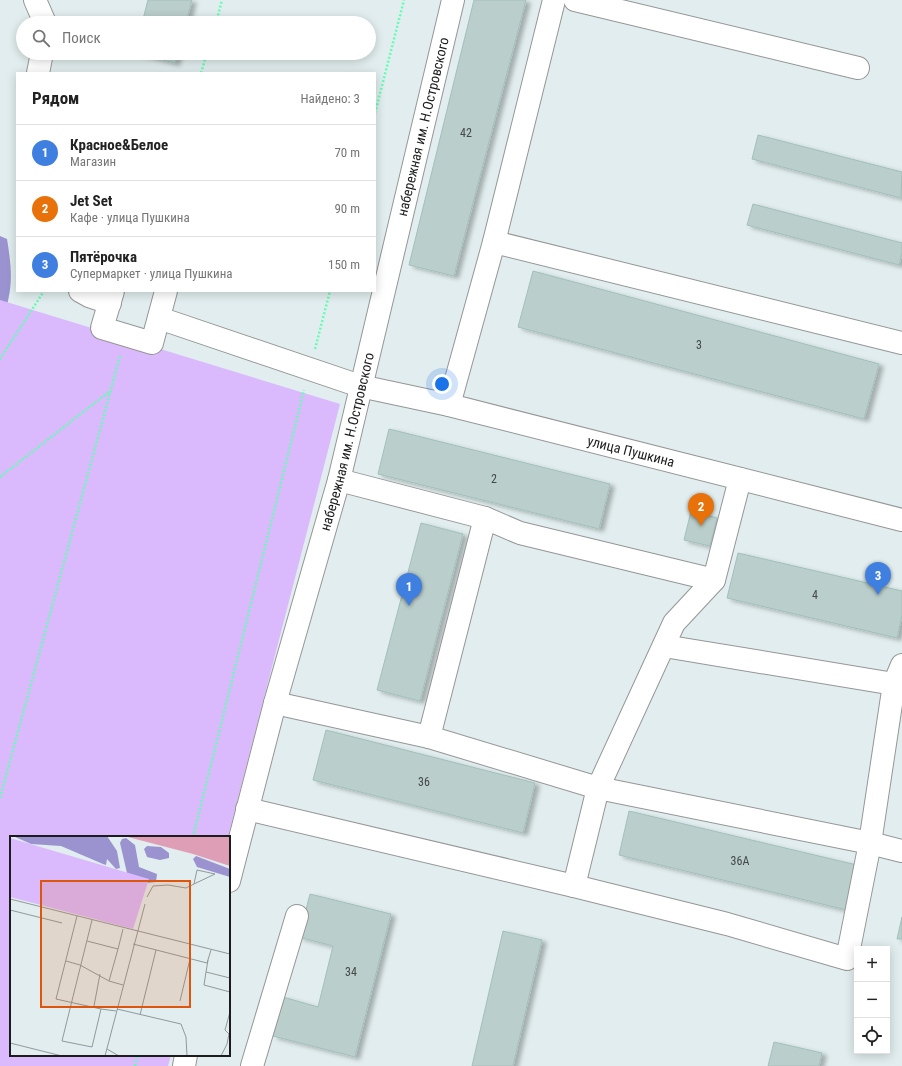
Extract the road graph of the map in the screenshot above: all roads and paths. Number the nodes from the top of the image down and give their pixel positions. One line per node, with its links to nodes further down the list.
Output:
1 (35, 0): 7 (street)
2 (222, 0): 8 (path)
3 (404, 0): 14 (path)
4 (453, 0): 26 (street, набережная им. Н.Островского)
5 (554, 0): 15 (street)
6 (576, 0): 11 (street)
7 (42, 16)
8 (218, 16)
9 (41, 60): 12 (street)
10 (205, 60): 13 (path)
11 (858, 68)
12 (38, 72)
13 (201, 72)
14 (376, 109)
15 (494, 242): 23 (street); 28 (street)
16 (43, 292): 24 (path)
17 (82, 292): 20 (street)
18 (166, 292): 21 (street)
19 (330, 292): 25 (path)
20 (112, 297): 22 (street)
21 (159, 318): 22 (street); 25 (street, улица Пушкина)
22 (126, 335): 27 (path)
23 (902, 343)
24 (0, 360)
25 (310, 369): 26 (street, улица Пушкина); 42 (path)
26 (360, 386): 28 (street, улица Пушкина); 31 (street, набережная им. Н.Островского)
27 (110, 391): 29 (path); 40 (path)
28 (449, 405): 30 (street, улица Пушкина)
29 (0, 476)
30 (740, 479): 33 (street, улица Пушкина); 34 (street)
31 (339, 480): 32 (street); 37 (street, набережная им. Н.Островского)
32 (485, 518): 34 (street); 38 (street)
33 (902, 520)
34 (714, 580): 35 (street)
35 (664, 646): 36 (street); 39 (street)
36 (898, 674): 43 (street)
37 (275, 703): 38 (street); 41 (street, набережная им. Н.Островского)
38 (429, 737): 39 (street)
39 (598, 788): 43 (street); 46 (street)
40 (0, 798)
41 (247, 809): 45 (street, набережная им. Н.Островского); 46 (street)
42 (192, 836)
43 (870, 843): 44 (street); 46 (street)
44 (902, 851)
45 (230, 877)
46 (574, 886)
47 (297, 916): 52 (street)
48 (138, 1056): 50 (path)
49 (186, 1056): 51 (street)
50 (135, 1066)
51 (184, 1066)
52 (252, 1066)

